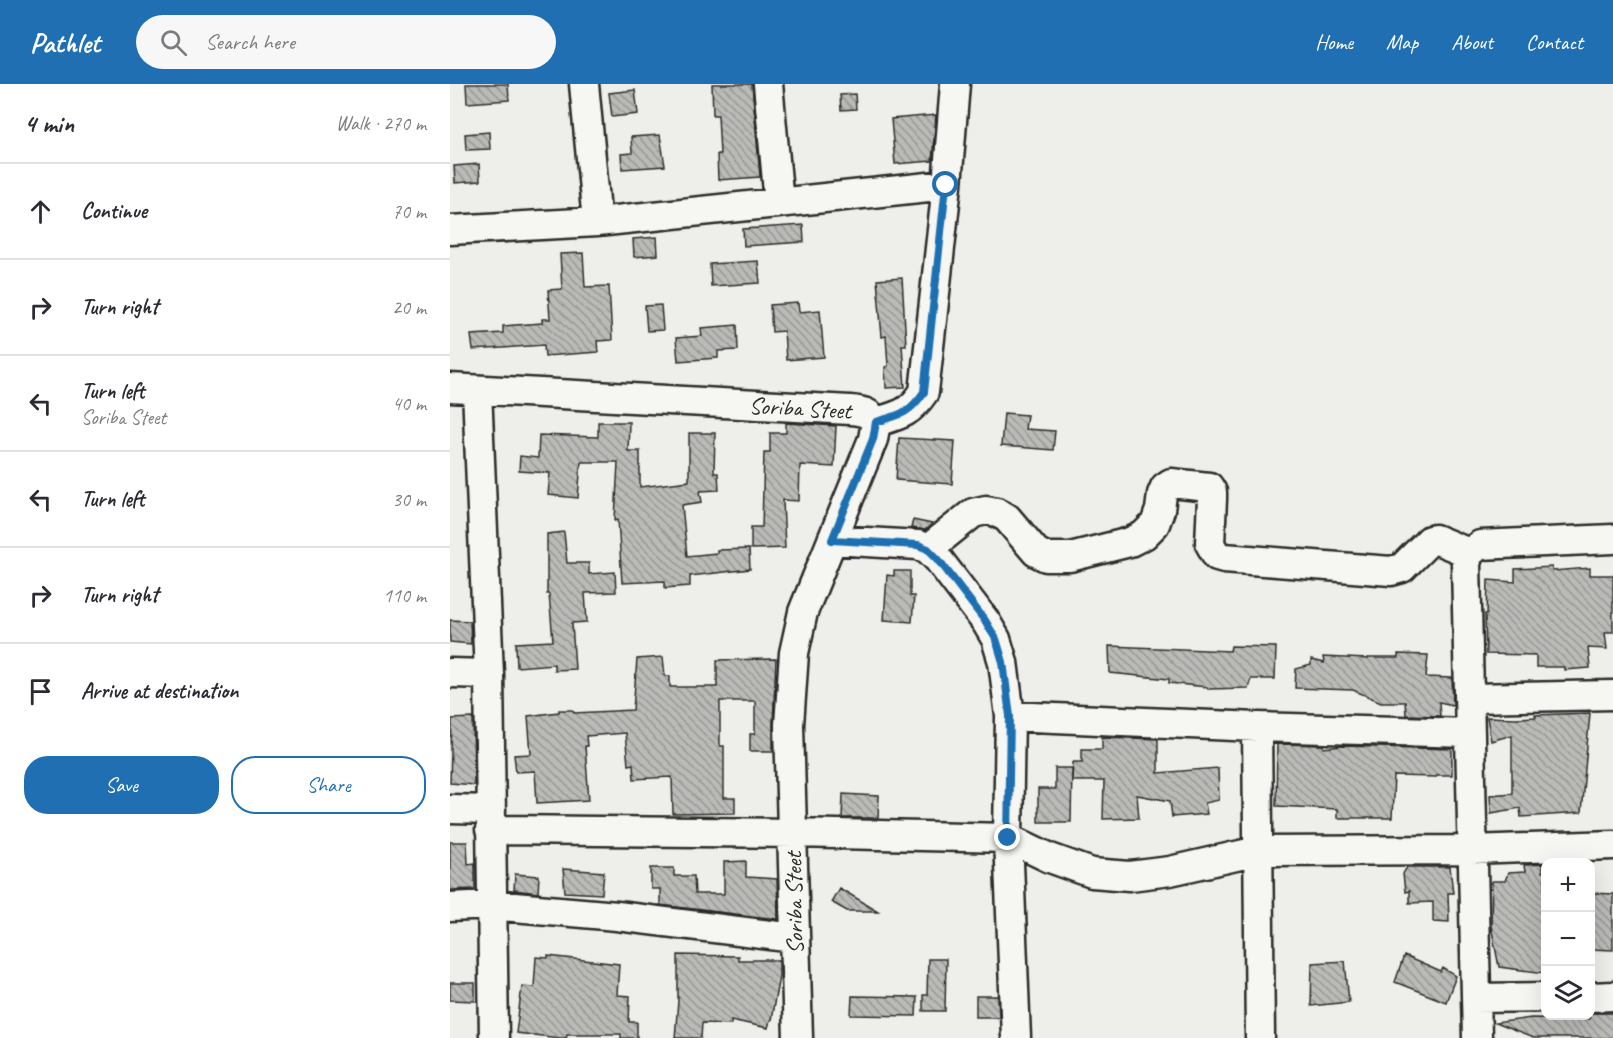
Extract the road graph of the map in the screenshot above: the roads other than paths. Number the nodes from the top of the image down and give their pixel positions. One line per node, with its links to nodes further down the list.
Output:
1 (584, 84): 6 (street)
2 (768, 84): 5 (street)
3 (955, 84): 4 (street)
4 (946, 185): 5 (street); 9 (street)
5 (779, 204): 6 (street)
6 (597, 222): 7 (street)
7 (450, 230)
8 (464, 389): 9 (street, Soriba Steet); 15 (street)
9 (876, 422): 11 (street, Soriba Steet)
10 (1613, 539): 13 (street)
11 (832, 540): 12 (street); 23 (street, Soriba Steet)
12 (928, 549): 13 (street); 18 (street)
13 (1469, 553): 17 (street)
14 (450, 673): 15 (street)
15 (489, 674): 22 (street)
16 (1613, 695): 17 (street)
17 (1469, 698): 20 (street)
18 (1010, 716): 19 (street); 24 (street)
19 (1257, 727): 20 (street); 27 (street)
20 (1470, 733): 26 (street)
21 (450, 809): 22 (street)
22 (490, 820): 23 (street); 28 (street)
23 (793, 833): 24 (street); 30 (street, Soriba Steet)
24 (1008, 838): 27 (street); 37 (street)
25 (1613, 845): 26 (street)
26 (1472, 850): 27 (street); 33 (street)
27 (1258, 851): 38 (street)
28 (491, 905): 29 (street); 30 (street); 35 (street)
29 (450, 907)
30 (795, 938): 36 (street, Soriba Steet)
31 (1613, 996): 32 (street)
32 (1595, 997)
33 (1476, 998): 34 (street); 39 (street)
34 (1541, 998)
35 (494, 1038)
36 (798, 1038)
37 (1016, 1038)
38 (1260, 1038)
39 (1477, 1038)

